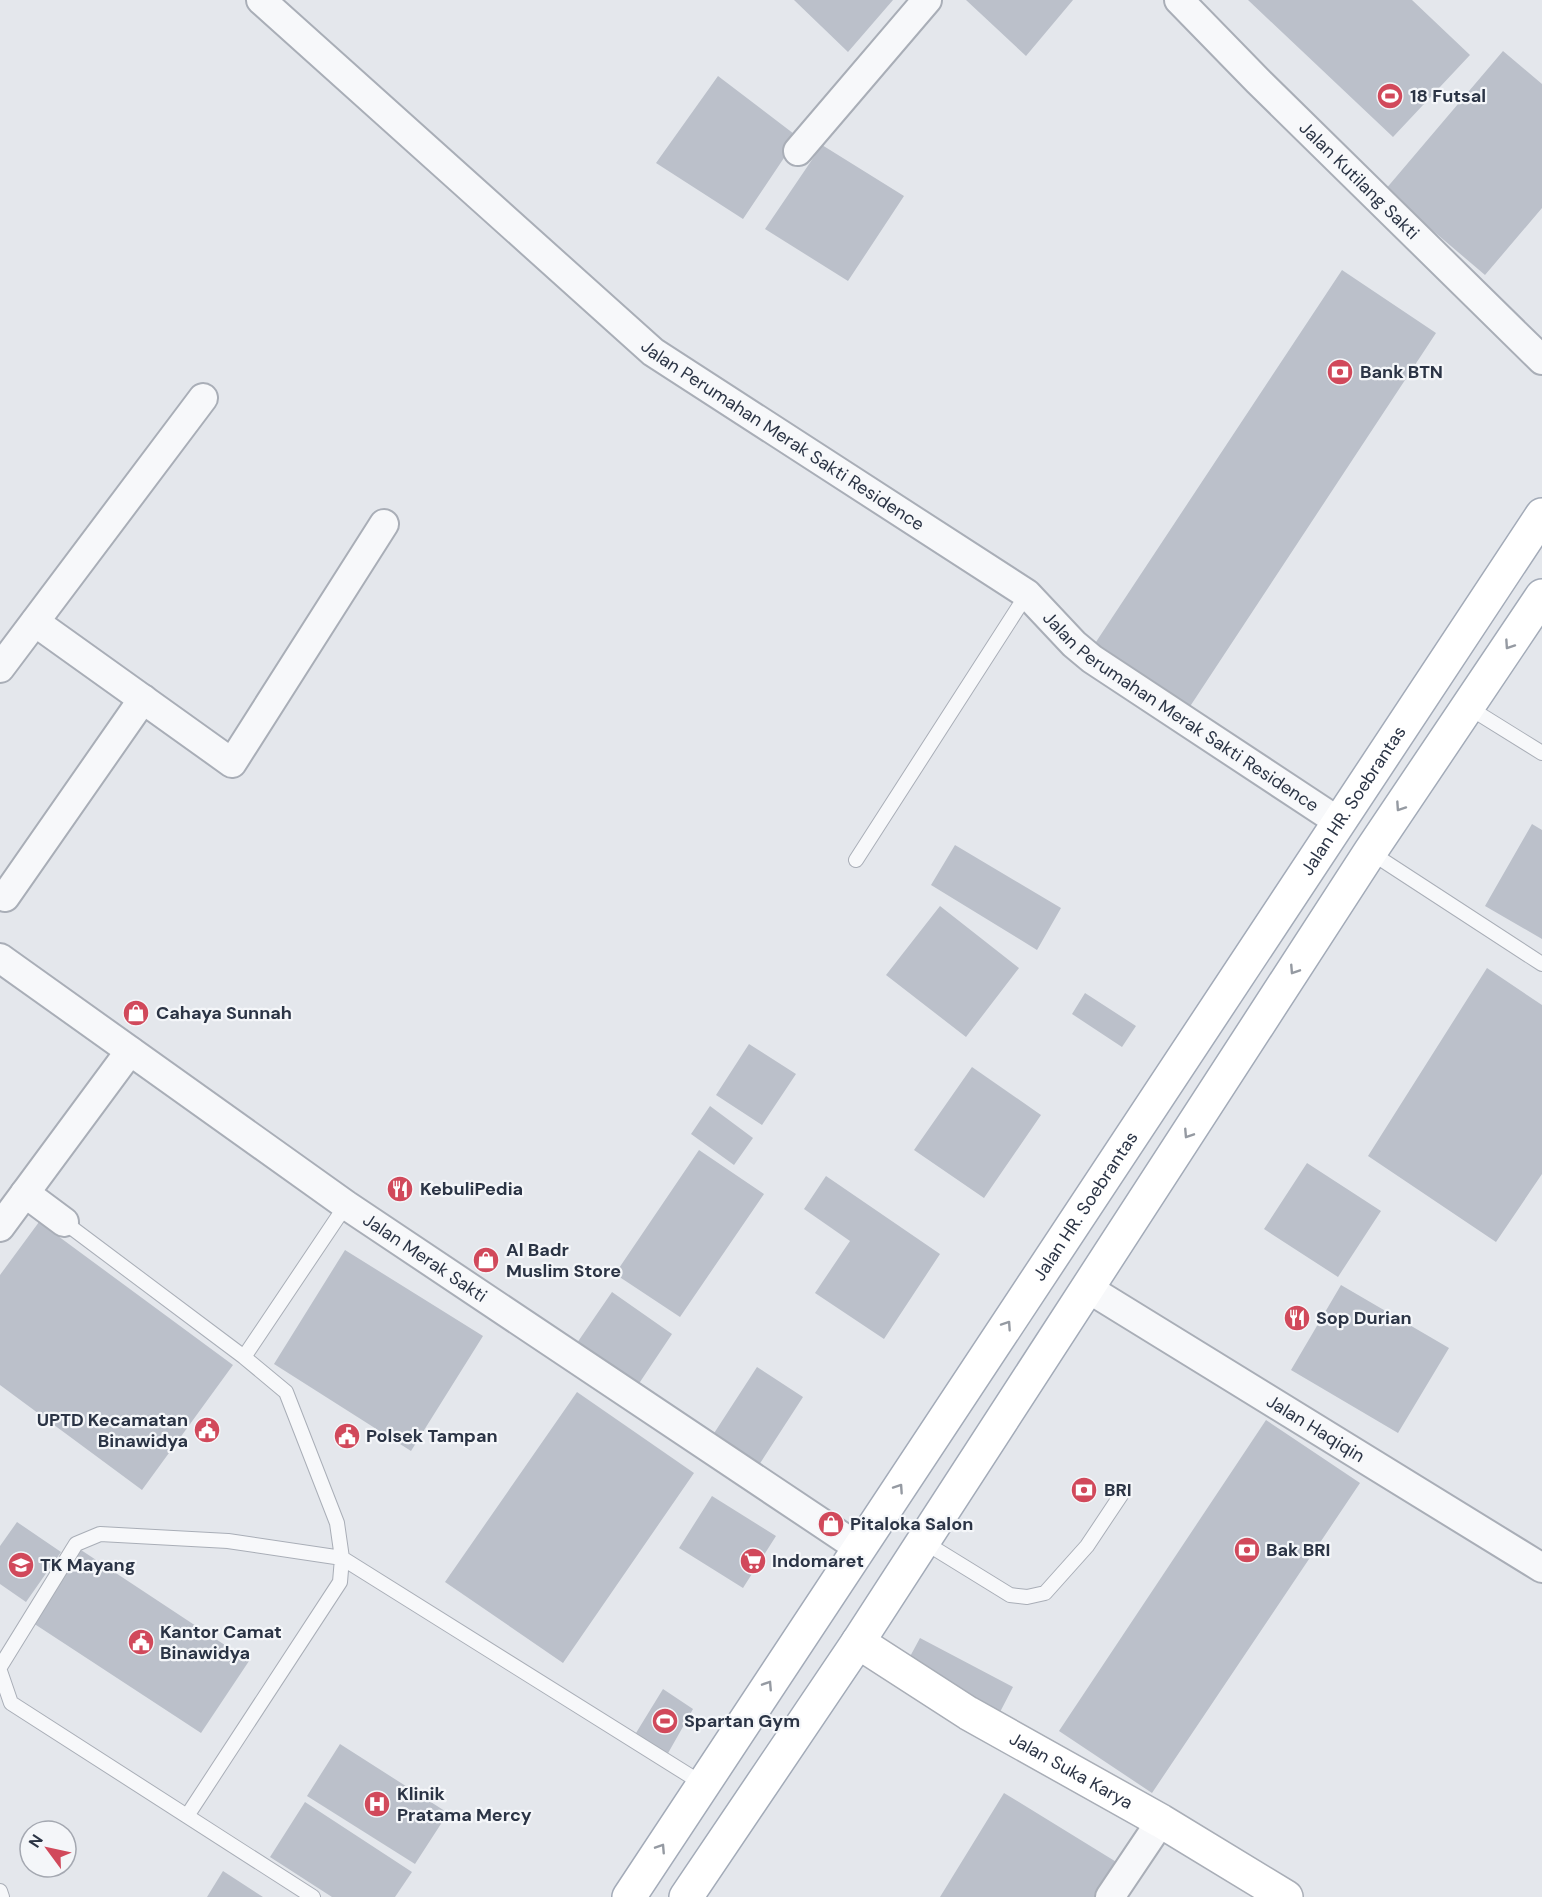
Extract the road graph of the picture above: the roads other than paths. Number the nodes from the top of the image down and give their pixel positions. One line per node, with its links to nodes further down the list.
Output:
1 (261, 0): 9 (street, Jalan Perumahan Merak Sakti Residence)
2 (927, 0): 4 (street)
3 (1179, 0): 5 (street, Jalan Kutilang Sakti)
4 (798, 151)
5 (1542, 360)
6 (203, 398): 11 (street)
7 (1542, 515): 16 (main road, Jalan HR. Soebrantas)
8 (384, 524): 13 (street)
9 (1027, 594): 16 (street, Jalan Perumahan Merak Sakti Residence); 18 (lane)
10 (1542, 596): 14 (main road, one-way to 14)
11 (34, 622): 12 (street); 13 (street)
12 (0, 668)
13 (143, 699): 19 (street)
14 (1468, 707): 15 (lane); 17 (main road, one-way to 17)
15 (1542, 753)
16 (1340, 822): 31 (main road, Jalan HR. Soebrantas, one-way to 16)
17 (1370, 852): 21 (lane); 27 (main road, one-way to 27)
18 (856, 860)
19 (5, 897)
20 (0, 958): 22 (street, Jalan Merak Sakti)
21 (1542, 964)
22 (130, 1051): 23 (street); 24 (street, Jalan Merak Sakti)
23 (25, 1193): 25 (street); 26 (street)
24 (346, 1205): 28 (lane); 31 (street, Jalan Merak Sakti)
25 (64, 1222): 28 (lane)
26 (0, 1227)
27 (1089, 1288): 30 (main road); 33 (street, Jalan Haqiqin)
28 (244, 1357): 32 (lane)
29 (1123, 1492): 30 (lane)
30 (924, 1542): 34 (main road)
31 (859, 1548): 36 (main road, Jalan HR. Soebrantas, one-way to 31)
32 (342, 1558): 35 (lane); 36 (lane); 37 (lane)
33 (1542, 1568)
34 (858, 1642): 38 (main road, Jalan Suka Karya); 43 (main road)
35 (0, 1669): 37 (lane)
36 (703, 1784): 42 (main road, Jalan HR. Soebrantas, one-way to 36)
37 (187, 1816): 41 (lane)
38 (1161, 1821): 44 (street); 45 (main road, Jalan Suka Karya)
39 (0, 1891): 40 (lane)
40 (2, 1897)
41 (313, 1897)
42 (629, 1897)
43 (686, 1897)
44 (1110, 1897)
45 (1286, 1897)

